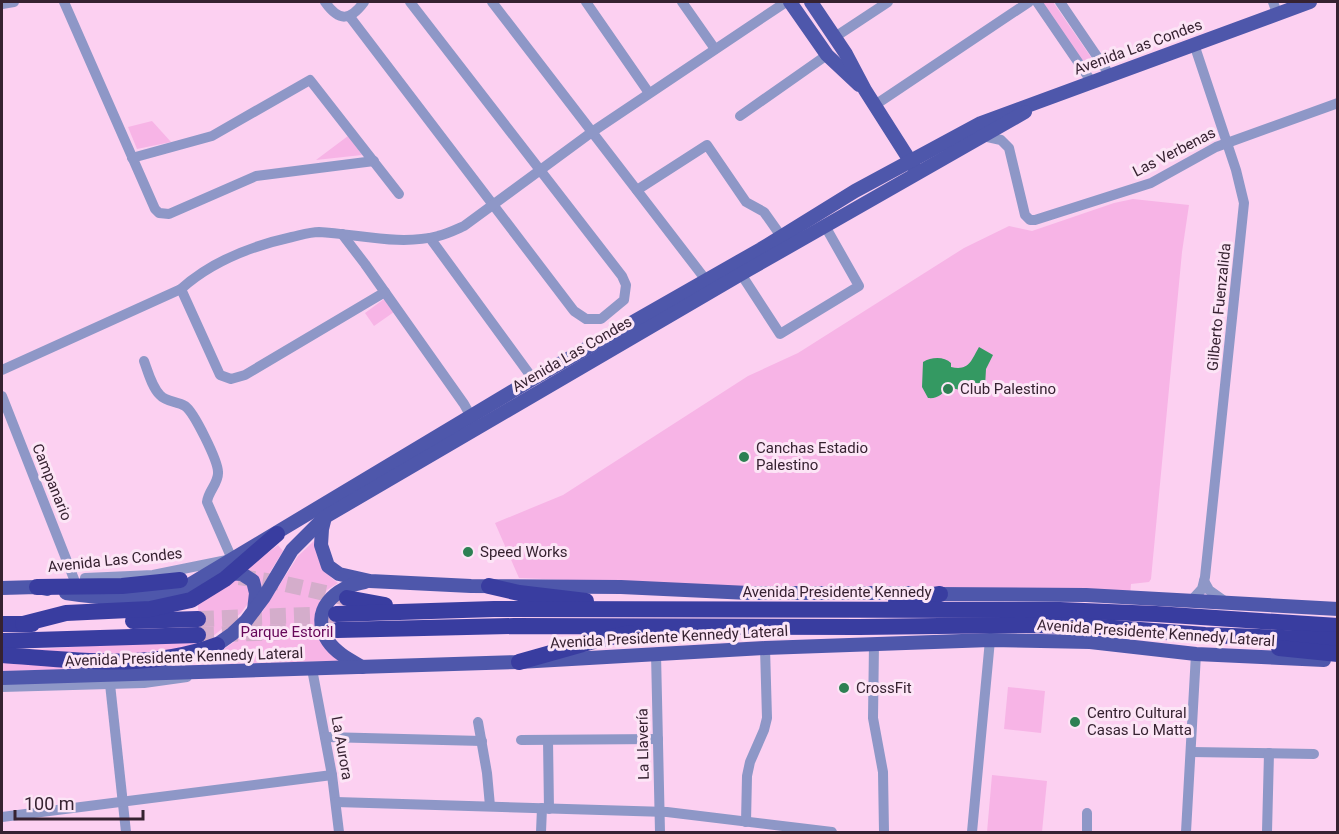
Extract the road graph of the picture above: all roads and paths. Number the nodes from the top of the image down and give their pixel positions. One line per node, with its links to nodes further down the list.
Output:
1 (14, 2): 16 (street)
2 (64, 2): 34 (street)
3 (325, 2): 18 (street)
4 (364, 2): 18 (street)
5 (410, 2): 37 (street)
6 (492, 2): 31 (street)
7 (586, 2): 26 (street)
8 (682, 2): 21 (street)
9 (788, 2): 21 (street); 22 (main road)
10 (811, 2): 19 (main road)
11 (888, 2): 19 (street)
12 (1029, 2): 29 (street)
13 (1037, 2): 24 (street)
14 (1060, 2): 23 (street)
15 (1310, 2): 17 (main road, Avenida Las Condes)
16 (2, 4)
17 (1275, 7): 20 (main road, Avenida Las Condes)
18 (350, 17): 41 (street)
19 (837, 40): 22 (main road); 25 (main road)
20 (1194, 44): 23 (main road, Avenida Las Condes); 33 (street, Gilberto Fuenzalida)
21 (715, 49): 26 (street)
22 (827, 55): 25 (main road); 30 (street)
23 (1109, 74): 24 (main road, Avenida Las Condes)
24 (1091, 81): 27 (main road, Avenida Las Condes)
25 (865, 90): 29 (main road)
26 (649, 93): 31 (street)
27 (1045, 100): 32 (main road, Avenida Las Condes); 36 (main road, Avenida Las Condes)
28 (1338, 103): 33 (street, Las Verbenas)
29 (874, 105): 36 (main road)
30 (740, 116)
31 (592, 132): 37 (street); 39 (street)
32 (983, 136): 33 (street, Las Verbenas); 38 (main road, Avenida Las Condes)
33 (1227, 142): 64 (street, Gilberto Fuenzalida)
34 (132, 158): 35 (street); 35 (street)
35 (374, 160): 40 (street)
36 (910, 160): 38 (main road); 44 (main road, Avenida Las Condes)
37 (539, 170): 41 (street); 50 (street)
38 (918, 174): 42 (main road, Avenida Las Condes)
39 (637, 190): 44 (street); 47 (street)
40 (399, 194)
41 (494, 204): 45 (street); 50 (street)
42 (825, 226): 46 (main road, Avenida Las Condes); 46 (street)
43 (342, 234): 45 (street); 48 (street); 49 (street)
44 (781, 236): 47 (main road, Avenida Las Condes)
45 (430, 238): 54 (street)
46 (741, 274): 47 (main road, Avenida Las Condes)
47 (710, 285): 51 (main road, Avenida Las Condes); 56 (main road, Avenida Las Condes)
48 (181, 290): 49 (street); 53 (street)
49 (385, 292): 56 (street)
50 (608, 315): 51 (street)
51 (618, 330): 54 (main road, Avenida Las Condes)
52 (144, 361): 60 (street)
53 (2, 370)
54 (533, 379): 56 (main road, Avenida Las Condes)
55 (2, 396): 57 (street, Campanario)
56 (474, 422): 58 (main road, Avenida Las Condes); 59 (main road, Avenida Las Condes)
57 (6, 423): 61 (street, Campanario)
58 (326, 517): 63 (main road); 76 (main road, Avenida Las Condes)
59 (277, 534): 60 (highway)
60 (232, 566): 61 (street, Avenida Las Condes); 66 (main road, Avenida Las Condes); 76 (main road); 78 (highway)
61 (74, 579): 66 (street, Avenida Las Condes)
62 (180, 579): 66 (highway)
63 (370, 581): 65 (main road, Avenida Presidente Kennedy Lateral); 94 (main road)
64 (1204, 581): 70 (street, Gilberto Fuenzalida); 71 (street)
65 (489, 586): 68 (main road, Avenida Presidente Kennedy Lateral); 72 (highway)
66 (36, 587): 67 (main road, Avenida Las Condes)
67 (2, 588)
68 (940, 594): 70 (main road, Avenida Presidente Kennedy Lateral); 75 (highway)
69 (347, 598): 74 (highway)
70 (1191, 600): 71 (main road, Avenida Presidente Kennedy Lateral)
71 (1226, 602): 73 (main road, Avenida Presidente Kennedy Lateral)
72 (625, 609): 74 (highway, Avenida Presidente Kennedy); 75 (highway, Avenida Presidente Kennedy)
73 (1338, 609)
74 (428, 611): 79 (highway, Avenida Presidente Kennedy)
75 (835, 611): 80 (highway, Avenida Presidente Kennedy)
76 (253, 612): 86 (main road, Avenida Las Condes)
77 (2, 624): 78 (highway)
78 (23, 624): 84 (highway)
79 (658, 626): 81 (highway, Avenida Presidente Kennedy); 93 (highway)
80 (1338, 626)
81 (1204, 635): 83 (highway, Avenida Presidente Kennedy); 90 (highway)
82 (990, 640): 85 (main road, Avenida Presidente Kennedy Lateral); 89 (main road, Avenida Presidente Kennedy Lateral); 126 (street)
83 (1338, 640)
84 (2, 641)
85 (873, 644): 87 (main road, Avenida Presidente Kennedy Lateral); 125 (street)
86 (217, 645): 91 (highway); 97 (main road, Avenida Las Condes)
87 (765, 648): 88 (main road, Avenida Presidente Kennedy Lateral); 118 (street)
88 (656, 654): 93 (main road, Avenida Presidente Kennedy Lateral); 103 (street, La Llavería)
89 (1196, 654): 92 (main road, Avenida Presidente Kennedy Lateral); 107 (street)
90 (1338, 654)
91 (2, 655)
92 (1338, 660)
93 (519, 662): 94 (main road, Avenida Presidente Kennedy Lateral)
94 (364, 667): 95 (main road, Avenida Presidente Kennedy Lateral)
95 (312, 669): 96 (main road, Avenida Presidente Kennedy Lateral); 102 (street, La Aurora)
96 (213, 672): 97 (main road, Avenida Presidente Kennedy Lateral); 99 (street)
97 (151, 673): 98 (main road, Avenida Presidente Kennedy Lateral)
98 (2, 678)
99 (110, 684): 100 (street); 111 (street)
100 (2, 687)
101 (478, 722): 106 (street)
102 (325, 737): 106 (street); 110 (street, La Aurora)
103 (658, 739): 105 (street); 115 (street, La Llavería)
104 (521, 740): 105 (street)
105 (548, 740): 114 (street)
106 (482, 741): 113 (street)
107 (1191, 752): 108 (street); 128 (street)
108 (1269, 753): 109 (street); 129 (street)
109 (1314, 754)
110 (332, 775): 111 (street); 112 (street, La Aurora)
111 (122, 802): 117 (street); 120 (street)
112 (336, 802): 113 (street); 121 (street, La Aurora)
113 (490, 806): 114 (street)
114 (545, 808): 115 (street); 122 (street)
115 (659, 812): 118 (street); 123 (street, La Llavería)
116 (1087, 813): 127 (street)
117 (2, 817)
118 (746, 822): 119 (street)
119 (776, 829): 124 (street)
120 (126, 832)
121 (339, 832)
122 (541, 832)
123 (660, 832)
124 (832, 832)
125 (884, 832)
126 (972, 832)
127 (1087, 832)
128 (1186, 832)
129 (1268, 832)

